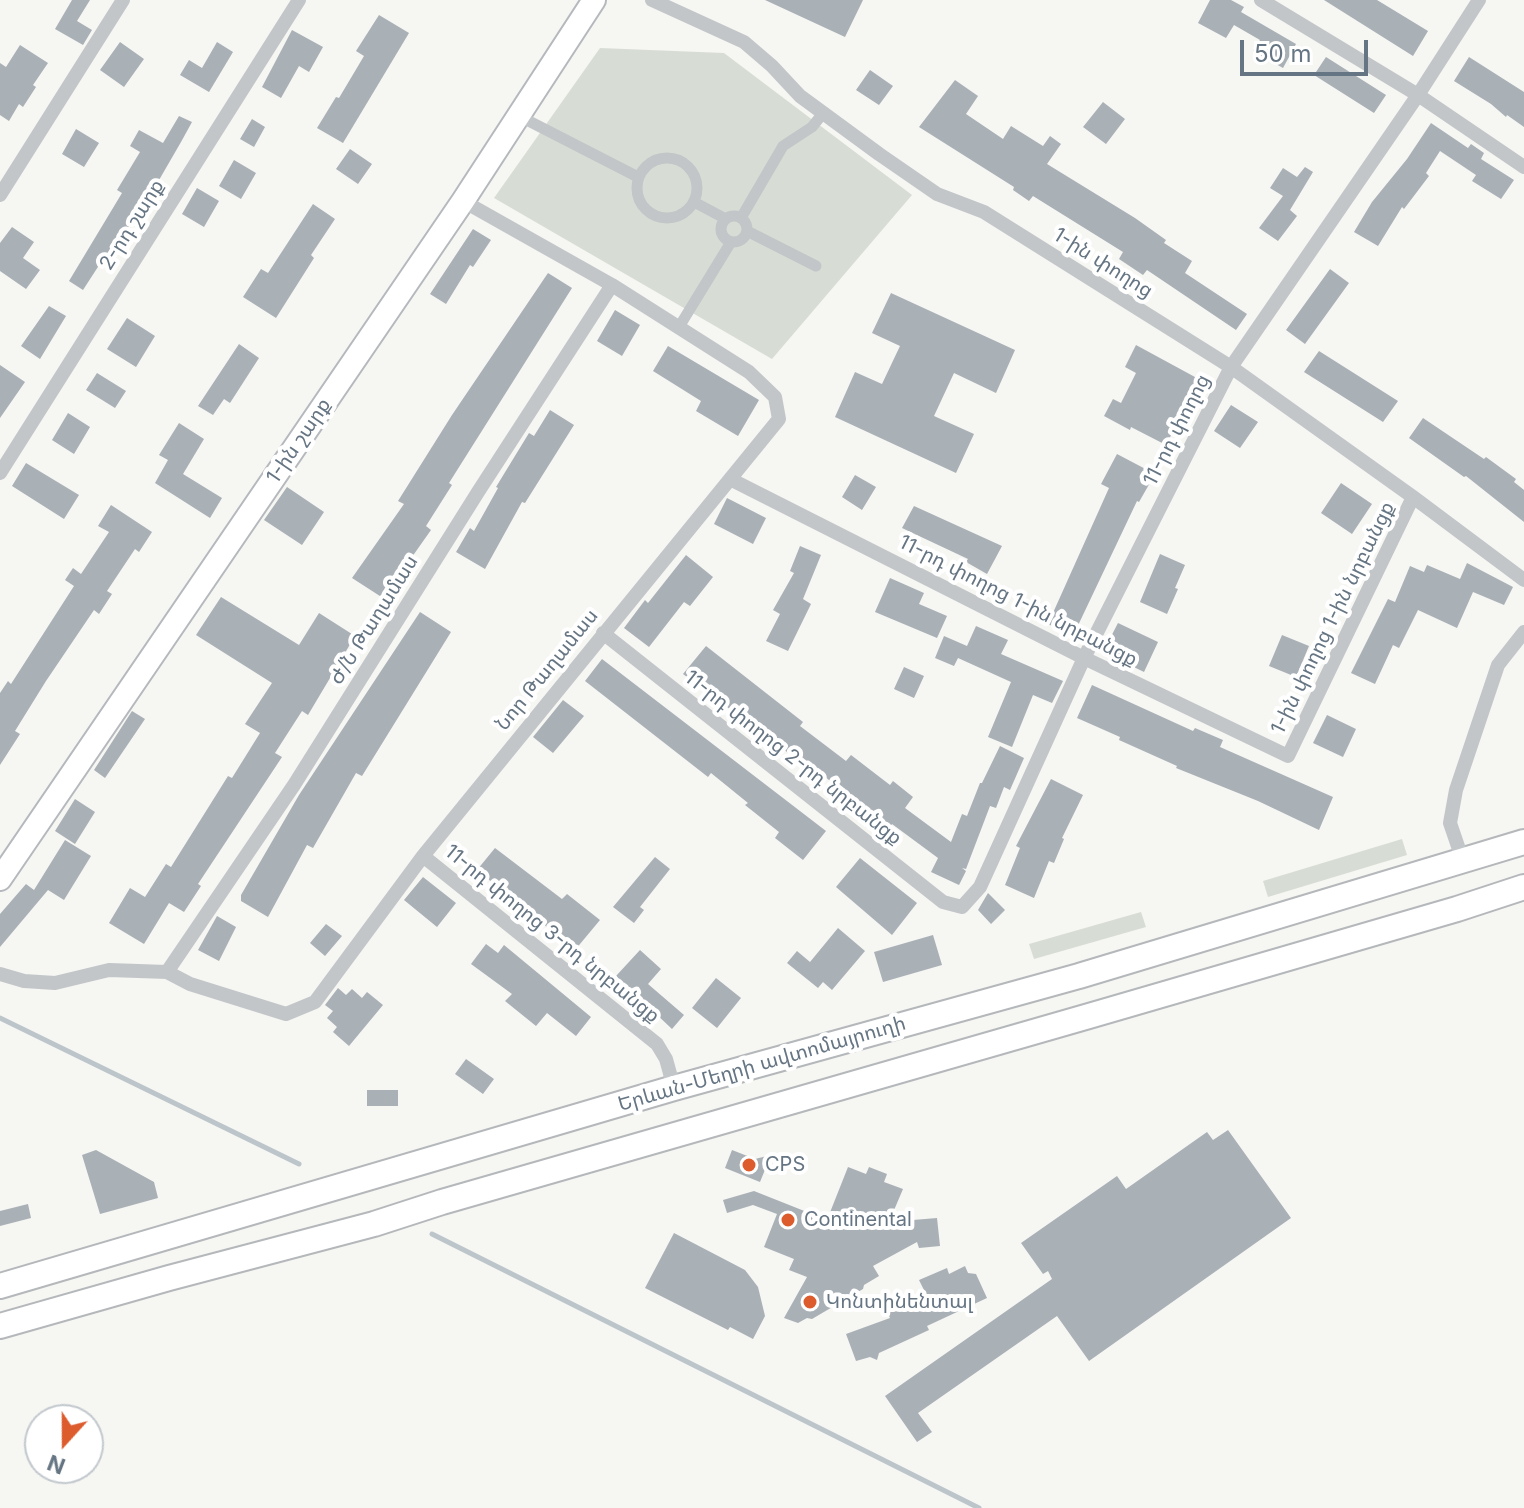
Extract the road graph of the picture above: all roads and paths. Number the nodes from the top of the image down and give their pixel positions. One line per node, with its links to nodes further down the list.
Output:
1 (123, 0): 12 (street)
2 (299, 0): 23 (street, 2-րդ շարք)
3 (594, 0): 9 (main road, 1-ին շարք)
4 (652, 0): 8 (street, 1-ին փողոց)
5 (1261, 0): 7 (street)
6 (1479, 0): 7 (street, 11-րդ փողոց)
7 (1418, 95): 10 (street); 22 (street, 11-րդ փողոց)
8 (824, 112): 15 (street); 22 (street, 1-ին փողոց)
9 (519, 116): 11 (street); 13 (main road, 1-ին շարք)
10 (1524, 167)
11 (638, 177): 14 (street); 14 (street)
12 (0, 195)
13 (463, 201): 20 (street, Նոր Թաղամաս); 34 (main road, 1-ին շարք)
14 (694, 202): 16 (street)
15 (741, 218): 16 (street); 17 (street)
16 (726, 219): 18 (street)
17 (747, 231): 18 (street); 19 (street)
18 (731, 242): 21 (street)
19 (816, 266)
20 (612, 285): 21 (street, Նոր Թաղամաս); 37 (street, Ժ/Ն Թաղամաս)
21 (679, 327): 24 (street, Նոր Թաղամաս)
22 (1231, 367): 25 (street, 1-ին փողոց); 29 (street, 11-րդ փողոց)
23 (0, 473)
24 (730, 479): 28 (street, Նոր Թաղամաս); 29 (street, 11-րդ փողոց 1-ին նրբանցք)
25 (1413, 497): 26 (street, 1-ին փողոց); 30 (street, 1-ին փողոց 1-ին նրբանցք)
26 (1524, 580)
27 (1524, 632): 33 (street)
28 (603, 633): 32 (street, Նոր Թաղամաս); 36 (street, 11-րդ փողոց 2-րդ նրբանցք)
29 (1084, 658): 30 (street, 11-րդ փողոց 1-ին նրբանցք); 36 (street, 11-րդ փողոց)
30 (1288, 756)
31 (1524, 842): 33 (highway, Երևան-Մեղրի ավտոմայրուղի)
32 (423, 856): 37 (street, Նոր Թաղամաս); 39 (street, 11-րդ փողոց 3-րդ նրբանցք)
33 (1463, 861): 39 (highway, Երևան-Մեղրի ավտոմայրուղի)
34 (0, 879)
35 (1524, 887): 41 (highway)
36 (962, 907)
37 (167, 972): 38 (street, Նոր Թաղամաս)
38 (0, 974)
39 (674, 1088): 40 (highway, Երևան-Մեղրի ավտոմայրուղի)
40 (0, 1286)
41 (0, 1326)

